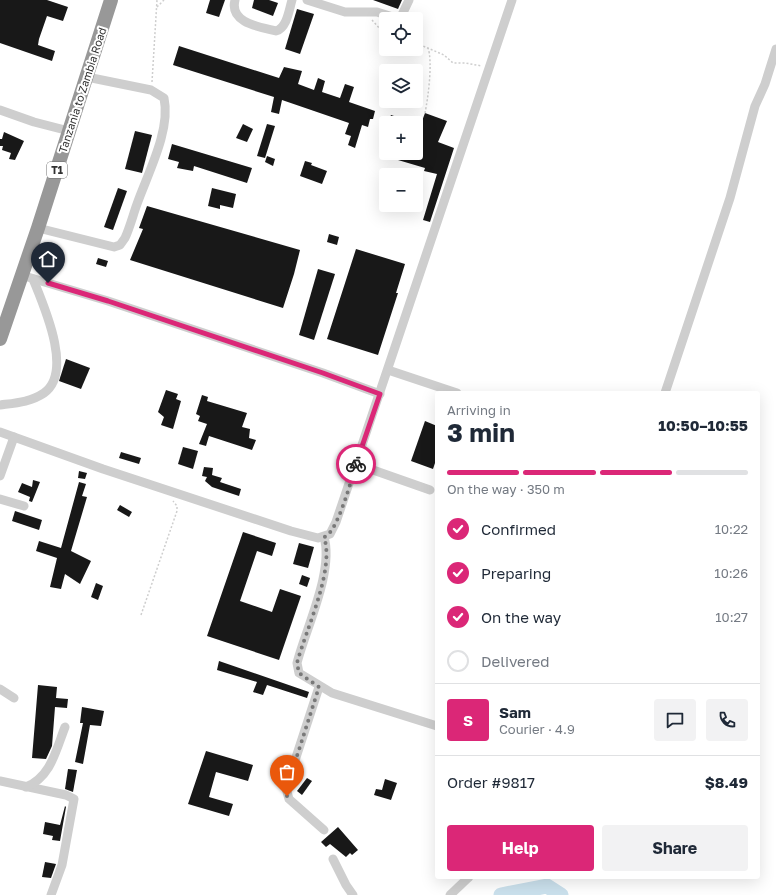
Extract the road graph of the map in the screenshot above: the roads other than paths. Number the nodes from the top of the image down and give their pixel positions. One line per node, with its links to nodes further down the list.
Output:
1 (111, 0): 10 (highway, Tanzania to Zambia Road / T1)
2 (235, 0): 3 (lane)
3 (292, 0)
4 (307, 0): 8 (lane)
5 (409, 0): 7 (lane)
6 (512, 0): 16 (lane)
7 (403, 12)
8 (379, 13)
9 (776, 49): 18 (lane)
10 (87, 77): 12 (highway, Tanzania to Zambia Road / T1); 13 (lane)
11 (0, 110): 12 (lane)
12 (69, 131): 13 (highway, Tanzania to Zambia Road / T1)
13 (38, 228): 14 (highway, Tanzania to Zambia Road / T1)
14 (27, 277): 15 (highway, Tanzania to Zambia Road / T1); 19 (lane); 20 (lane)
15 (0, 339)
16 (388, 370): 17 (lane); 19 (lane)
17 (451, 391)
18 (666, 391)
19 (380, 394): 23 (lane)
20 (0, 405)
21 (0, 432): 22 (lane)
22 (14, 437): 24 (lane); 28 (lane)
23 (356, 464): 25 (lane); 28 (lane)
24 (0, 476)
25 (430, 490)
26 (0, 499): 27 (lane)
27 (24, 506)
28 (324, 537): 29 (lane)
29 (319, 687): 32 (lane); 36 (lane)
30 (0, 689): 31 (lane)
31 (14, 698)
32 (435, 725)
33 (65, 727): 35 (lane)
34 (0, 781): 35 (lane)
35 (26, 787): 39 (lane)
36 (324, 830)
37 (333, 860): 40 (lane)
38 (467, 879): 41 (lane)
39 (51, 895)
40 (353, 895)
41 (450, 895)

